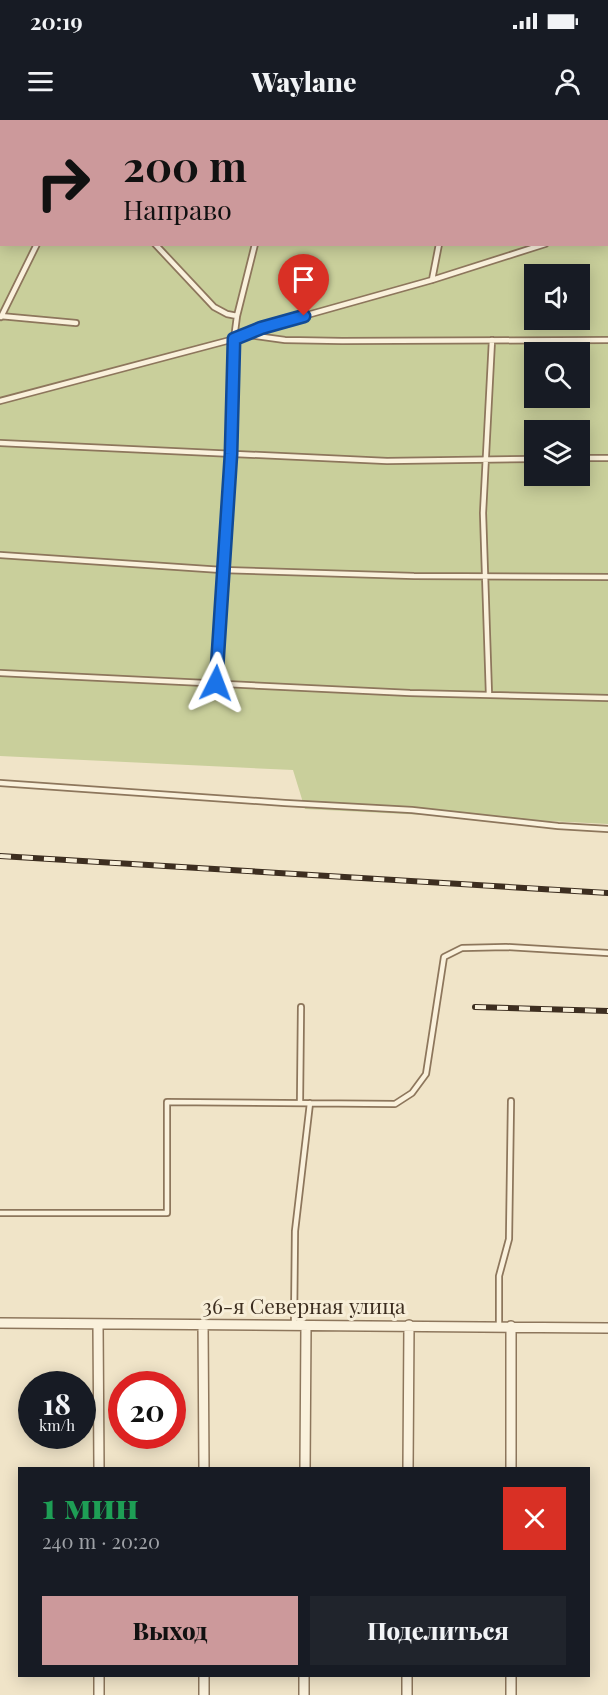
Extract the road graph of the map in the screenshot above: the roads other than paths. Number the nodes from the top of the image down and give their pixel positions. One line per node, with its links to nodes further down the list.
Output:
1 (36, 246): 7 (lane)
2 (156, 246): 8 (lane)
3 (254, 246): 8 (lane)
4 (439, 246): 6 (lane)
5 (540, 246): 6 (lane)
6 (432, 280): 10 (lane)
7 (0, 316): 9 (lane)
8 (237, 316): 11 (lane)
9 (76, 323)
10 (245, 335): 11 (lane); 12 (lane)
11 (234, 339): 14 (lane); 16 (lane)
12 (492, 340): 13 (lane); 20 (lane)
13 (608, 340)
14 (0, 401)
15 (0, 443): 16 (lane)
16 (231, 454): 20 (lane); 22 (lane)
17 (590, 458): 18 (lane)
18 (608, 458)
19 (524, 459): 20 (lane)
20 (485, 460): 23 (lane)
21 (0, 555): 22 (lane)
22 (222, 570): 23 (lane); 26 (lane)
23 (486, 576): 24 (lane); 27 (lane)
24 (608, 577)
25 (0, 673): 26 (lane)
26 (216, 683): 27 (lane)
27 (489, 695): 28 (lane)
28 (608, 698)
29 (0, 783): 30 (lane)
30 (608, 829)
31 (608, 953): 35 (lane)
32 (301, 1007): 34 (lane)
33 (511, 1101): 43 (lane)
34 (300, 1102): 35 (lane); 36 (lane)
35 (310, 1102): 40 (lane)
36 (0, 1213)
37 (0, 1323): 38 (street, 36-я Северная улица)
38 (98, 1324): 39 (street, 36-я Северная улица); 46 (street)
39 (203, 1324): 40 (street, 36-я Северная улица); 47 (street)
40 (294, 1325): 42 (street, 36-я Северная улица)
41 (409, 1325): 42 (street, 36-я Северная улица); 43 (street, 36-я Северная улица); 49 (street)
42 (306, 1326): 48 (street)
43 (499, 1326): 44 (street, 36-я Северная улица)
44 (511, 1326): 45 (street, 36-я Северная улица); 50 (street)
45 (608, 1328)
46 (99, 1467)
47 (204, 1467)
48 (305, 1467)
49 (408, 1467)
50 (511, 1467)
51 (99, 1677): 56 (street)
52 (204, 1677): 57 (street)
53 (304, 1677): 58 (street)
54 (407, 1677): 59 (street)
55 (511, 1677): 60 (street)
56 (99, 1695)
57 (204, 1695)
58 (304, 1695)
59 (407, 1695)
60 (512, 1695)

